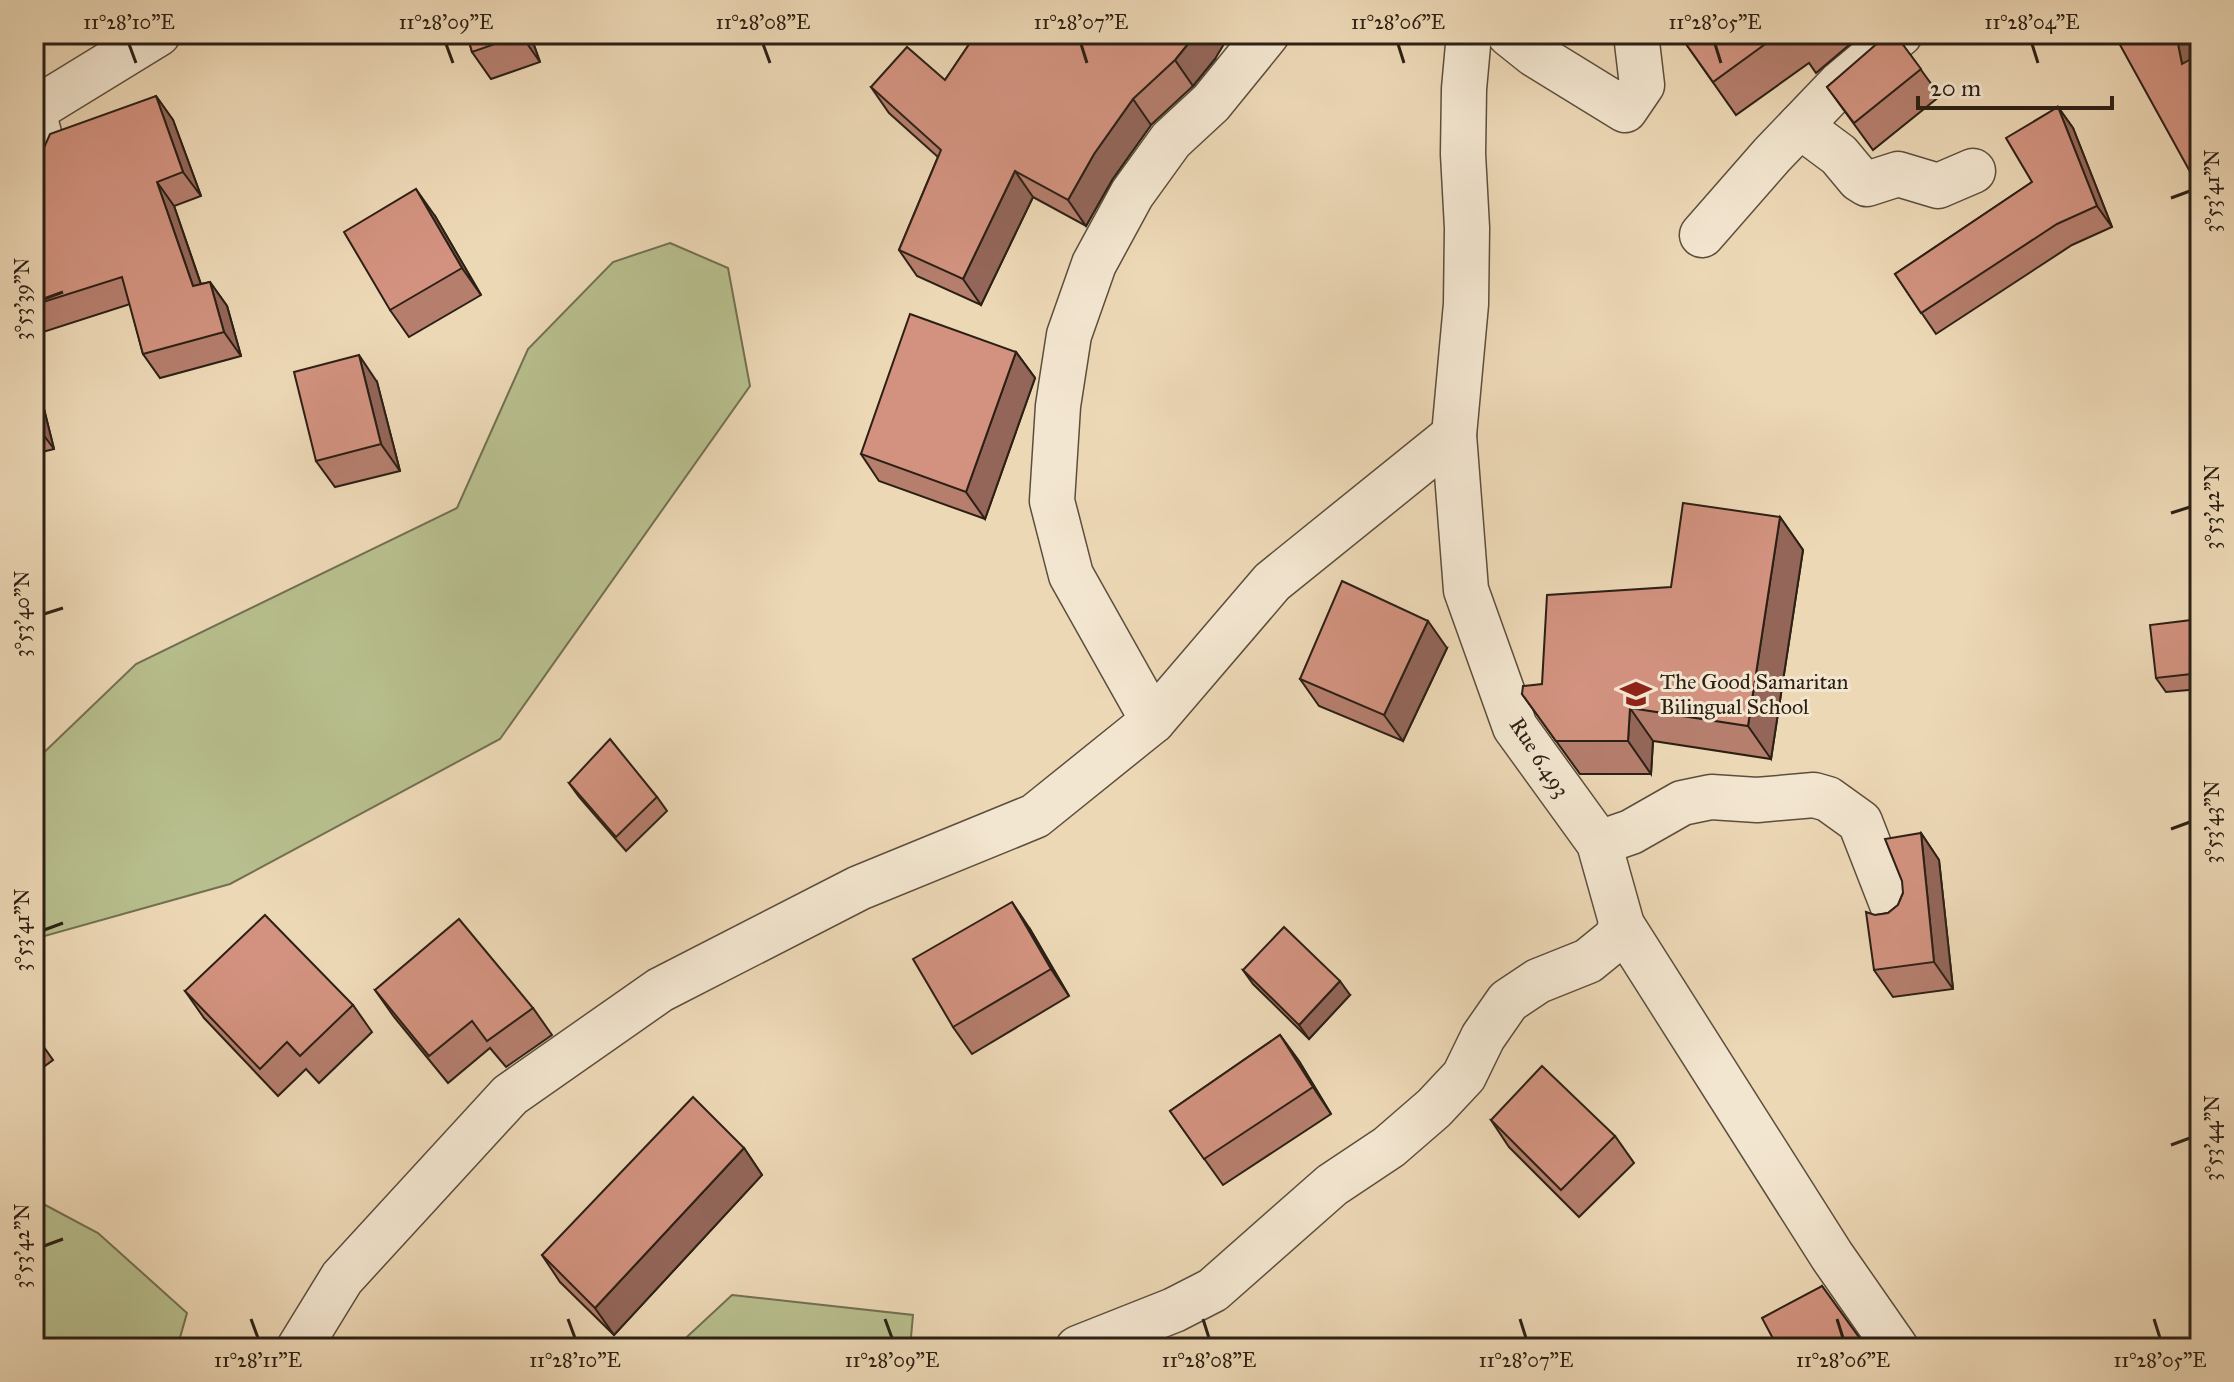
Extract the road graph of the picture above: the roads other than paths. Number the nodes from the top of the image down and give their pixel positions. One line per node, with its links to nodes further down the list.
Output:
1 (158, 34): 7 (street)
2 (1267, 34): 13 (street)
3 (1469, 34): 12 (street, Rue 6.493)
4 (1509, 34): 5 (street)
5 (1636, 34)
6 (1900, 34): 8 (street)
7 (34, 112): 9 (street)
8 (1800, 126): 10 (street); 11 (street)
9 (34, 171)
10 (1973, 171)
11 (1702, 235)
12 (1454, 435): 13 (street); 14 (street, Rue 6.493)
13 (1153, 721): 17 (street)
14 (1599, 843): 15 (street); 16 (street, Rue 6.493)
15 (1897, 917)
16 (1622, 925): 18 (street); 19 (street, Rue 6.493)
17 (299, 1348)
18 (1078, 1348)
19 (1896, 1348)

